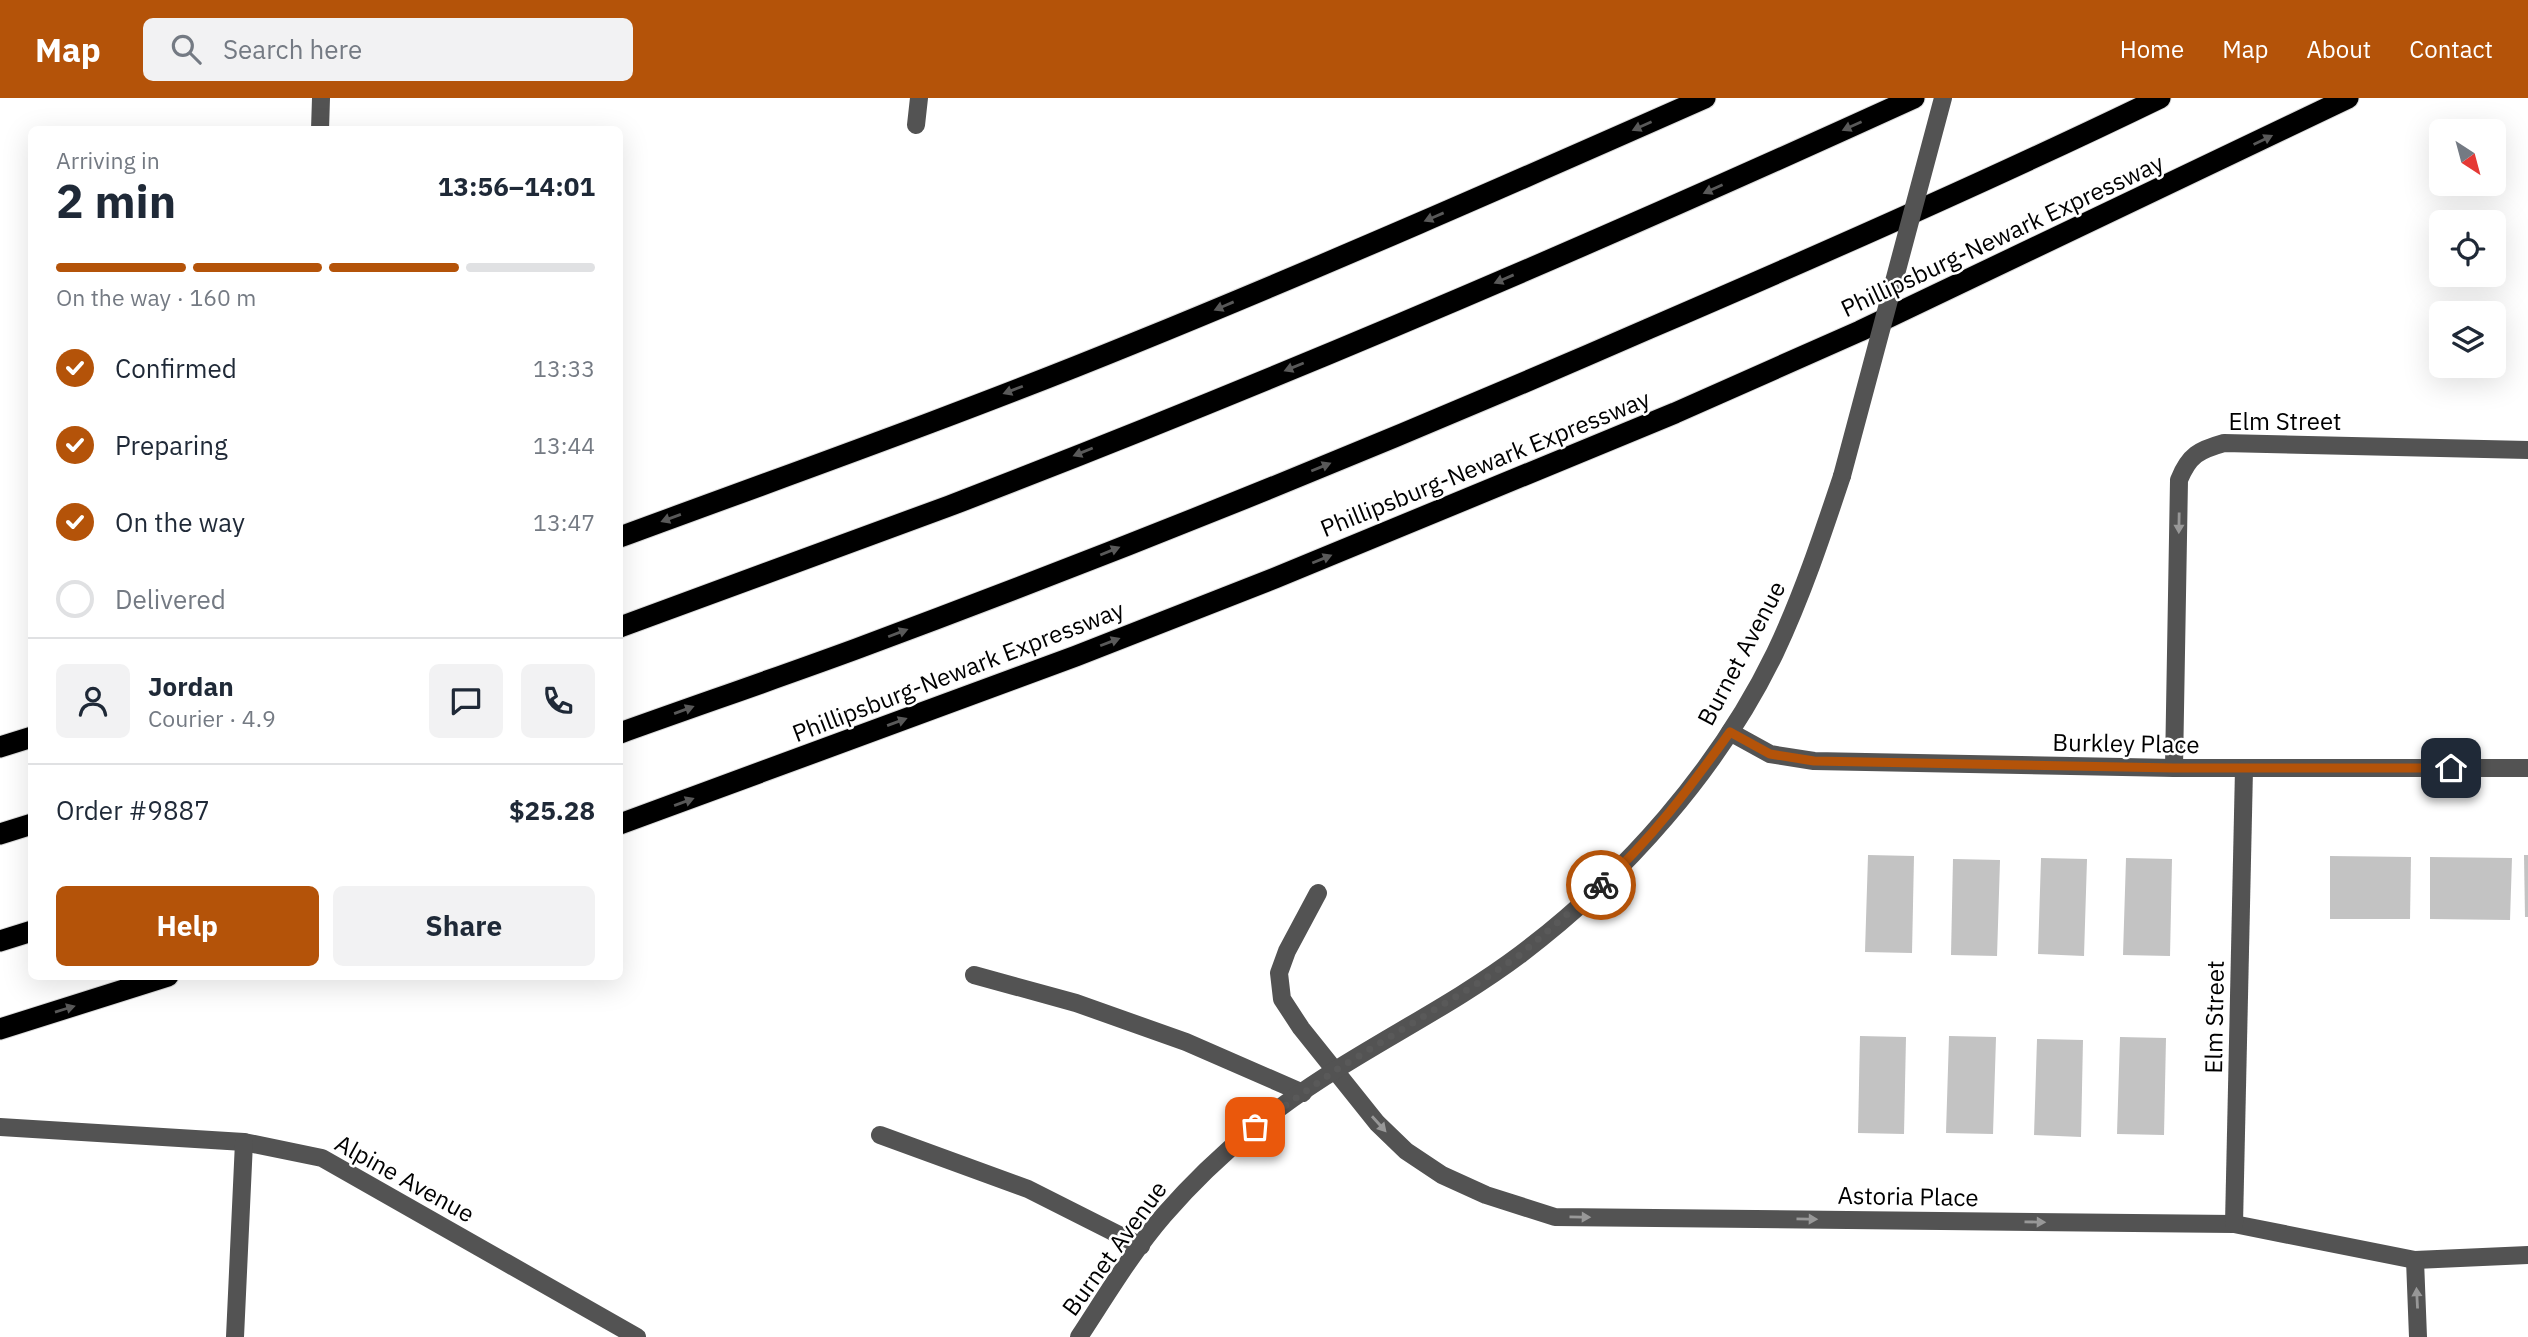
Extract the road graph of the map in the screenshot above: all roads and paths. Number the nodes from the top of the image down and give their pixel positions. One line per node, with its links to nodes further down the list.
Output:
1 (321, 98): 9 (street)
2 (919, 98): 8 (street)
3 (1705, 98): 11 (highway, one-way to 11)
4 (1914, 98): 12 (highway, one-way to 12)
5 (1943, 98): 14 (street, Burnet Avenue, bridge)
6 (2160, 98): 13 (highway, one-way to 6)
7 (2348, 98): 20 (highway, Phillipsburg-Newark Expressway, one-way to 7)
8 (916, 125)
9 (320, 126)
10 (2528, 450): 17 (street, Elm Street, one-way to 17)
11 (623, 536)
12 (623, 626)
13 (623, 732)
14 (1730, 732): 17 (street, Burkley Place); 29 (street, Burnet Avenue)
15 (28, 738): 16 (highway)
16 (0, 747)
17 (2174, 768): 19 (street, Burkley Place)
18 (2528, 768): 19 (street, Burkley Place)
19 (2244, 769): 34 (street, Elm Street)
20 (623, 823)
21 (28, 825): 22 (highway)
22 (0, 834)
23 (1318, 893): 29 (street, Astoria Place)
24 (28, 932): 25 (highway)
25 (0, 941)
26 (974, 975): 30 (street)
27 (156, 980): 28 (highway, one-way to 27)
28 (0, 1029)
29 (1336, 1070): 30 (street, Burnet Avenue); 34 (street, Astoria Place, one-way to 34)
30 (1303, 1093): 35 (street, Burnet Avenue)
31 (0, 1127): 33 (street, Alpine Avenue)
32 (880, 1135): 35 (street)
33 (244, 1142): 38 (street); 39 (street, Alpine Avenue)
34 (2234, 1224): 37 (street, Astoria Place)
35 (1141, 1246): 40 (street, Burnet Avenue)
36 (2528, 1255): 37 (street, Astoria Place)
37 (2415, 1260): 41 (street, one-way to 37)
38 (234, 1337)
39 (637, 1337)
40 (1079, 1337)
41 (2418, 1337)

